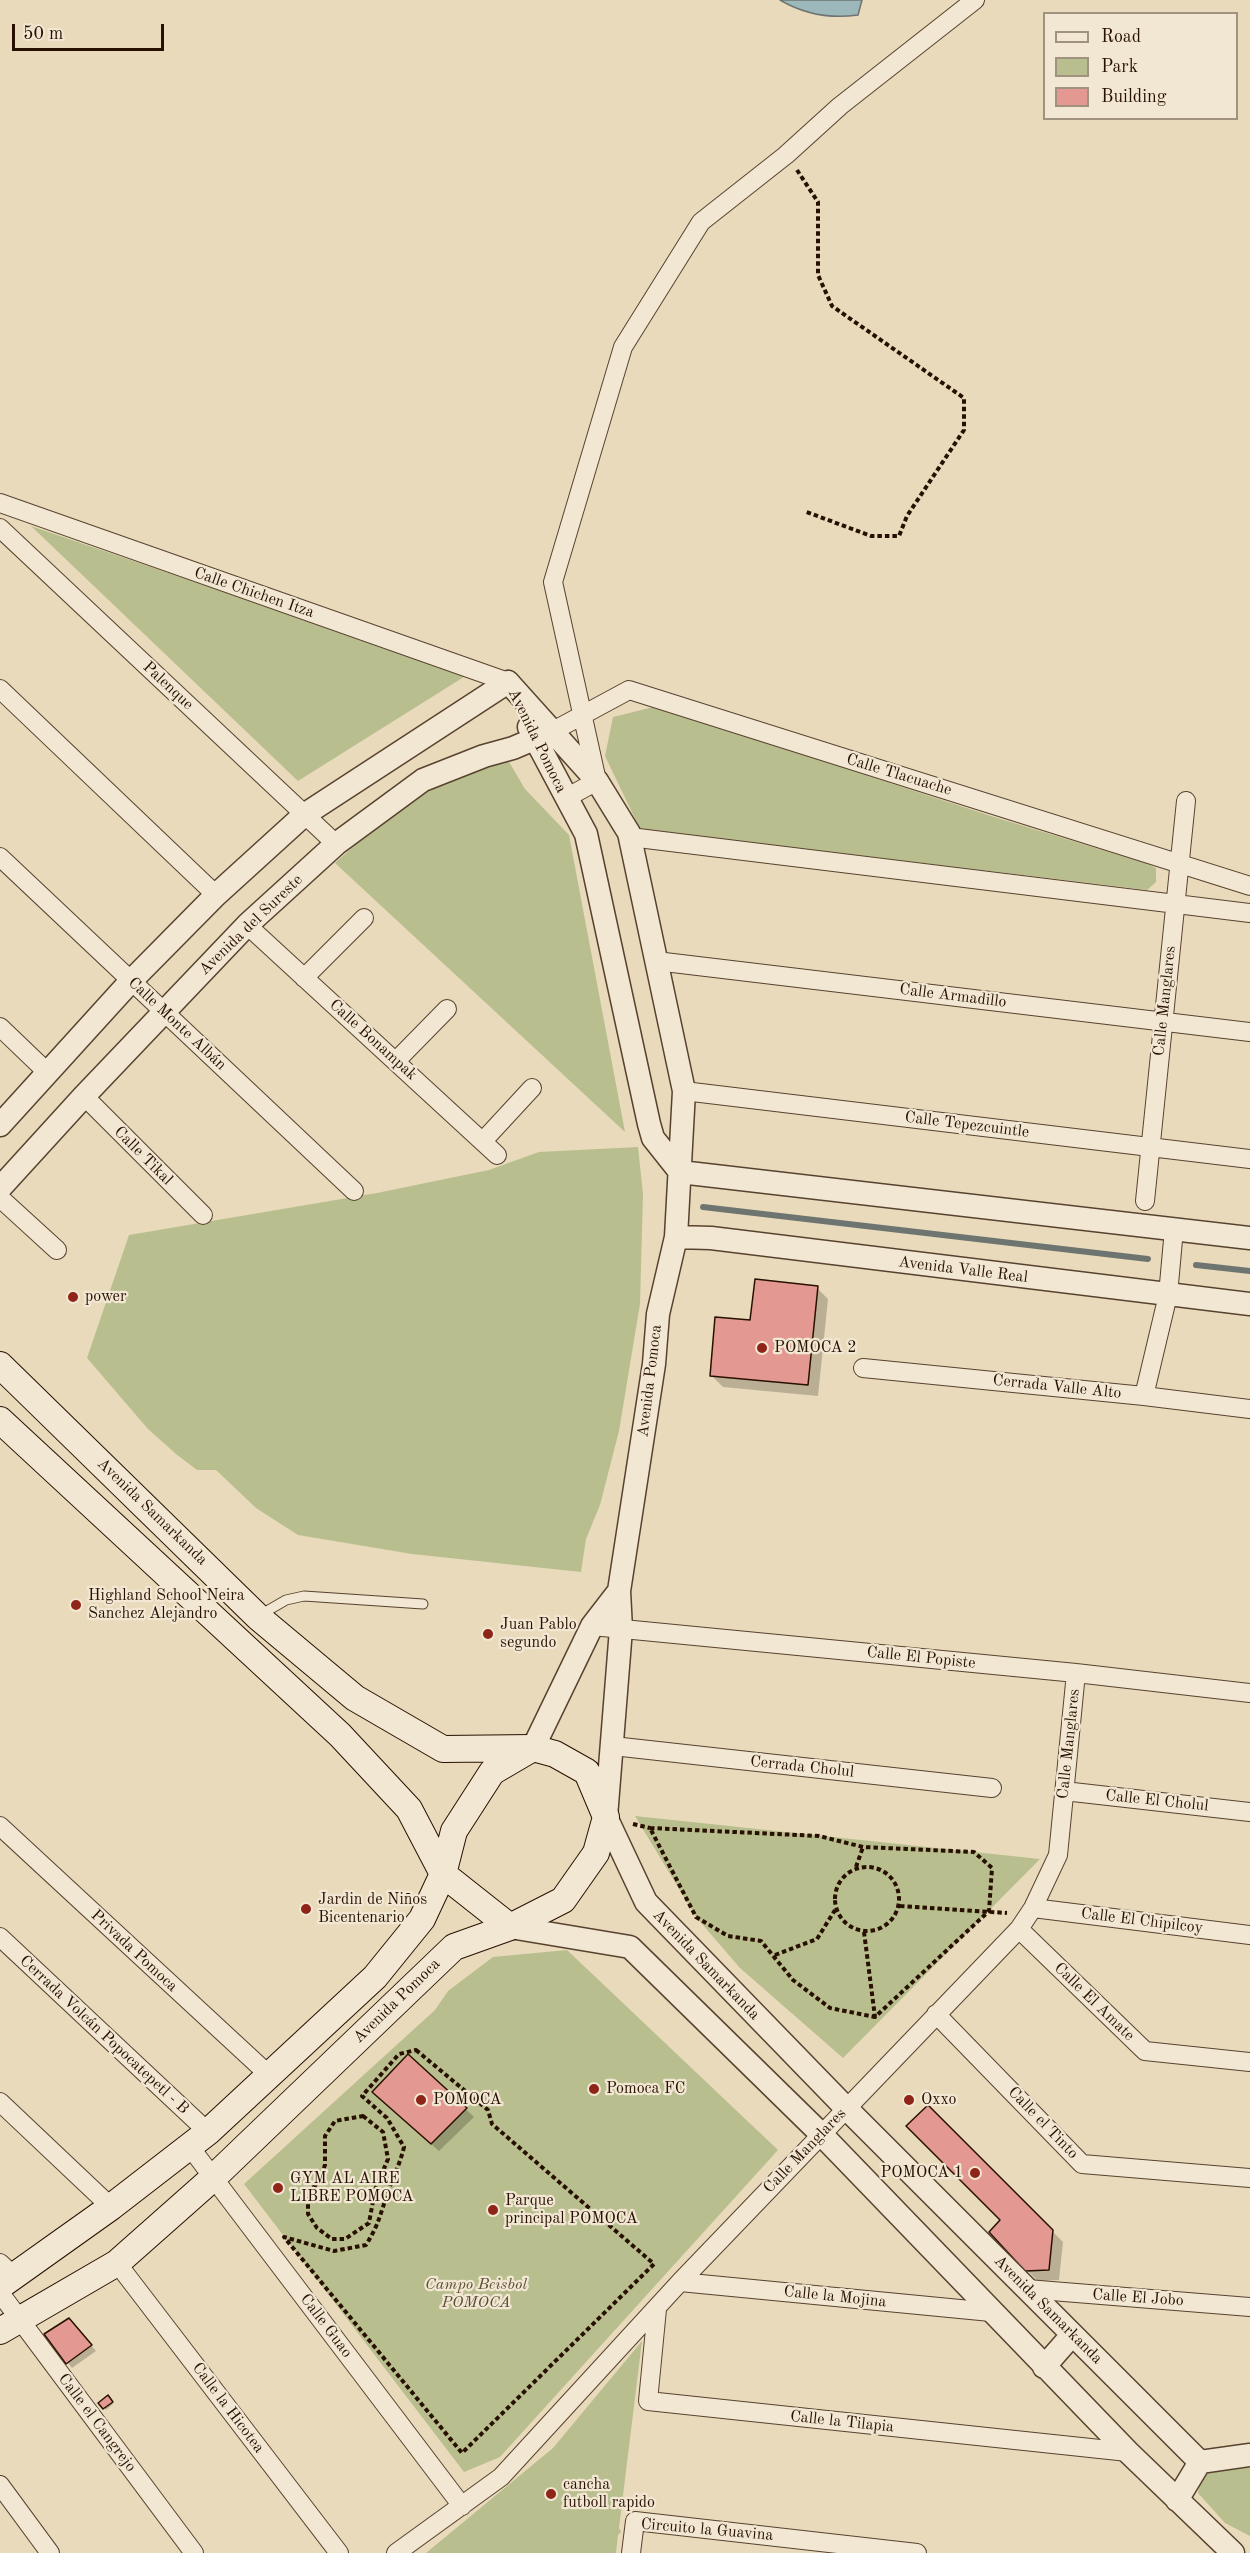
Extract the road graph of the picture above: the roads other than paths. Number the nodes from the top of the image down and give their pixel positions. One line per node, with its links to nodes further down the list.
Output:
1 (975, 0): 6 (street)
2 (0, 503): 4 (street, Calle Chichen Itza)
3 (0, 528): 11 (street, Palenque)
4 (508, 682): 7 (street, Avenida Pomoca); 11 (street)
5 (0, 689): 17 (street)
6 (582, 714): 7 (street, Calle Tlacuache); 8 (street); 15 (street, Calle Tlacuache)
7 (545, 736): 8 (street, Avenida Pomoca); 9 (street, Avenida Pomoca); 13 (street, Avenida del Sureste)
8 (597, 781): 9 (street); 12 (street, Avenida Pomoca)
9 (566, 798): 40 (street, Avenida Pomoca)
10 (1186, 801): 15 (street, Calle Manglares)
11 (304, 815): 13 (street, Palenque); 17 (street)
12 (630, 837): 18 (street); 22 (street, Avenida Pomoca)
13 (336, 844): 21 (street, Avenida del Sureste)
14 (0, 857): 24 (street, Calle Monte Albán)
15 (1180, 863): 16 (street, Calle Tlacuache); 18 (street, Calle Manglares)
16 (1250, 886)
17 (216, 895): 24 (street)
18 (1176, 904): 19 (street); 27 (street, Calle Manglares)
19 (1250, 913)
20 (364, 918): 23 (street)
21 (247, 925): 23 (street, Calle Bonampak); 26 (street, Avenida del Sureste)
22 (656, 961): 27 (street, Calle Armadillo); 33 (street, Avenida Pomoca)
23 (304, 978): 30 (street, Calle Bonampak)
24 (130, 982): 26 (street, Calle Monte Albán); 31 (street)
25 (447, 1010): 30 (street)
26 (165, 1011): 34 (street, Avenida del Sureste); 42 (street, Calle Monte Albán)
27 (1163, 1021): 29 (street, Calle Armadillo); 37 (street, Calle Manglares)
28 (0, 1027): 31 (street)
29 (1250, 1032)
30 (396, 1061): 36 (street, Calle Bonampak)
31 (48, 1073): 35 (street)
32 (532, 1088): 36 (street)
33 (684, 1091): 37 (street, Calle Tepezcuintle); 40 (street, Avenida Pomoca)
34 (84, 1096): 41 (street, Avenida del Sureste); 45 (street, Calle Tikal)
35 (0, 1125)
36 (483, 1141): 38 (street, Calle Bonampak)
37 (1150, 1147): 39 (street, Calle Tepezcuintle); 44 (street, Calle Manglares)
38 (497, 1155)
39 (1250, 1159)
40 (680, 1172): 46 (street); 47 (street, Avenida Pomoca)
41 (0, 1188)
42 (354, 1191)
43 (0, 1198): 49 (street)
44 (1145, 1202)
45 (203, 1215)
46 (1174, 1228): 48 (street); 50 (street)
47 (676, 1237): 50 (street, Avenida Valle Real); 59 (street, Avenida Pomoca)
48 (1250, 1238)
49 (57, 1250)
50 (1168, 1295): 51 (street, Avenida Valle Real); 54 (street)
51 (1250, 1304)
52 (0, 1365): 57 (main road, Avenida Samarkanda)
53 (863, 1368): 54 (street, Cerrada Valle Alto)
54 (1144, 1396): 55 (street, Cerrada Valle Alto)
55 (1250, 1409)
56 (0, 1420): 58 (main road, Avenida Samarkanda)
57 (119, 1479): 58 (main road); 61 (main road, Avenida Samarkanda)
58 (93, 1506): 73 (main road, Avenida Samarkanda)
59 (619, 1591): 62 (street, Avenida Pomoca); 63 (street, Avenida Pomoca)
60 (423, 1604): 61 (lane)
61 (258, 1617): 67 (main road, Avenida Samarkanda)
62 (592, 1626): 63 (street, Calle El Popiste); 67 (street, Avenida Pomoca)
63 (621, 1629): 64 (street, Calle El Popiste); 66 (street, Avenida Pomoca)
64 (1076, 1673): 65 (street, Calle El Popiste); 69 (street, Calle Manglares)
65 (1250, 1693)
66 (613, 1746): 68 (street, Cerrada Cholul); 71 (street, Avenida Pomoca)
67 (533, 1748): 71 (main road, Avenida Samarkanda); 73 (main road, Avenida Pomoca)
68 (992, 1788)
69 (1064, 1791): 70 (street, Calle El Cholul); 74 (street, Calle Manglares)
70 (1250, 1812)
71 (606, 1817): 75 (main road, Avenida Pomoca); 85 (street, Avenida Samarkanda)
72 (0, 1826): 83 (street, Privada Pomoca)
73 (443, 1874): 75 (main road, Avenida Samarkanda); 79 (main road, Avenida Pomoca)
74 (1034, 1908): 76 (street, Calle Manglares); 77 (street, Calle El Chipilcoy)
75 (510, 1927): 81 (main road, Avenida Pomoca); 86 (street, Avenida Samarkanda)
76 (1019, 1929): 80 (street, Calle Manglares); 82 (street, Calle El Amate)
77 (1250, 1935)
78 (0, 1937): 87 (street, Cerrada Volcán Popocatepetl - B)
79 (345, 2004): 81 (street); 83 (main road, Avenida Pomoca)
80 (936, 2014): 85 (street, Calle Manglares); 89 (street, Calle el Tinto)
81 (369, 2028): 88 (main road, Avenida Pomoca)
82 (1250, 2062)
83 (269, 2075): 87 (main road, Avenida Pomoca)
84 (0, 2102): 90 (street)
85 (846, 2108): 86 (street, Calle Manglares); 94 (street, Avenida Samarkanda)
86 (821, 2134): 93 (street, Calle Manglares); 97 (street, Avenida Samarkanda)
87 (199, 2140): 88 (street, Calle Guao); 90 (main road, Avenida Pomoca)
88 (213, 2178): 91 (main road, Avenida Pomoca); 106 (street, Calle Guao)
89 (1250, 2178)
90 (111, 2207): 92 (main road, Avenida Pomoca)
91 (117, 2263): 98 (main road, Avenida Pomoca); 109 (street, Calle la Hicotea)
92 (3, 2279): 98 (street, Calle el Cangrejo)
93 (680, 2282): 96 (street, Calle Manglares); 97 (street, Calle la Mojina)
94 (1027, 2289): 95 (street, Calle El Jobo); 99 (street, Avenida Samarkanda)
95 (1250, 2307)
96 (657, 2309): 101 (street, Calle la Tilapia); 106 (street, Calle Manglares)
97 (991, 2312): 100 (street, Avenida Samarkanda)
98 (10, 2325): 108 (street, Calle el Cangrejo)
99 (1072, 2335): 100 (street); 103 (street, Avenida Samarkanda)
100 (1044, 2367): 101 (street, Avenida Samarkanda)
101 (1128, 2452): 105 (street, Avenida Samarkanda)
102 (1250, 2455): 103 (street)
103 (1200, 2462): 105 (street)
104 (0, 2485): 107 (street)
105 (1177, 2500): 113 (street, Avenida Samarkanda)
106 (462, 2506): 110 (street, Calle Manglares)
107 (50, 2553)
108 (194, 2553)
109 (339, 2553)
110 (396, 2553)
111 (631, 2553): 112 (street, Circuito la Guavina)
112 (917, 2553)
113 (1233, 2553)

